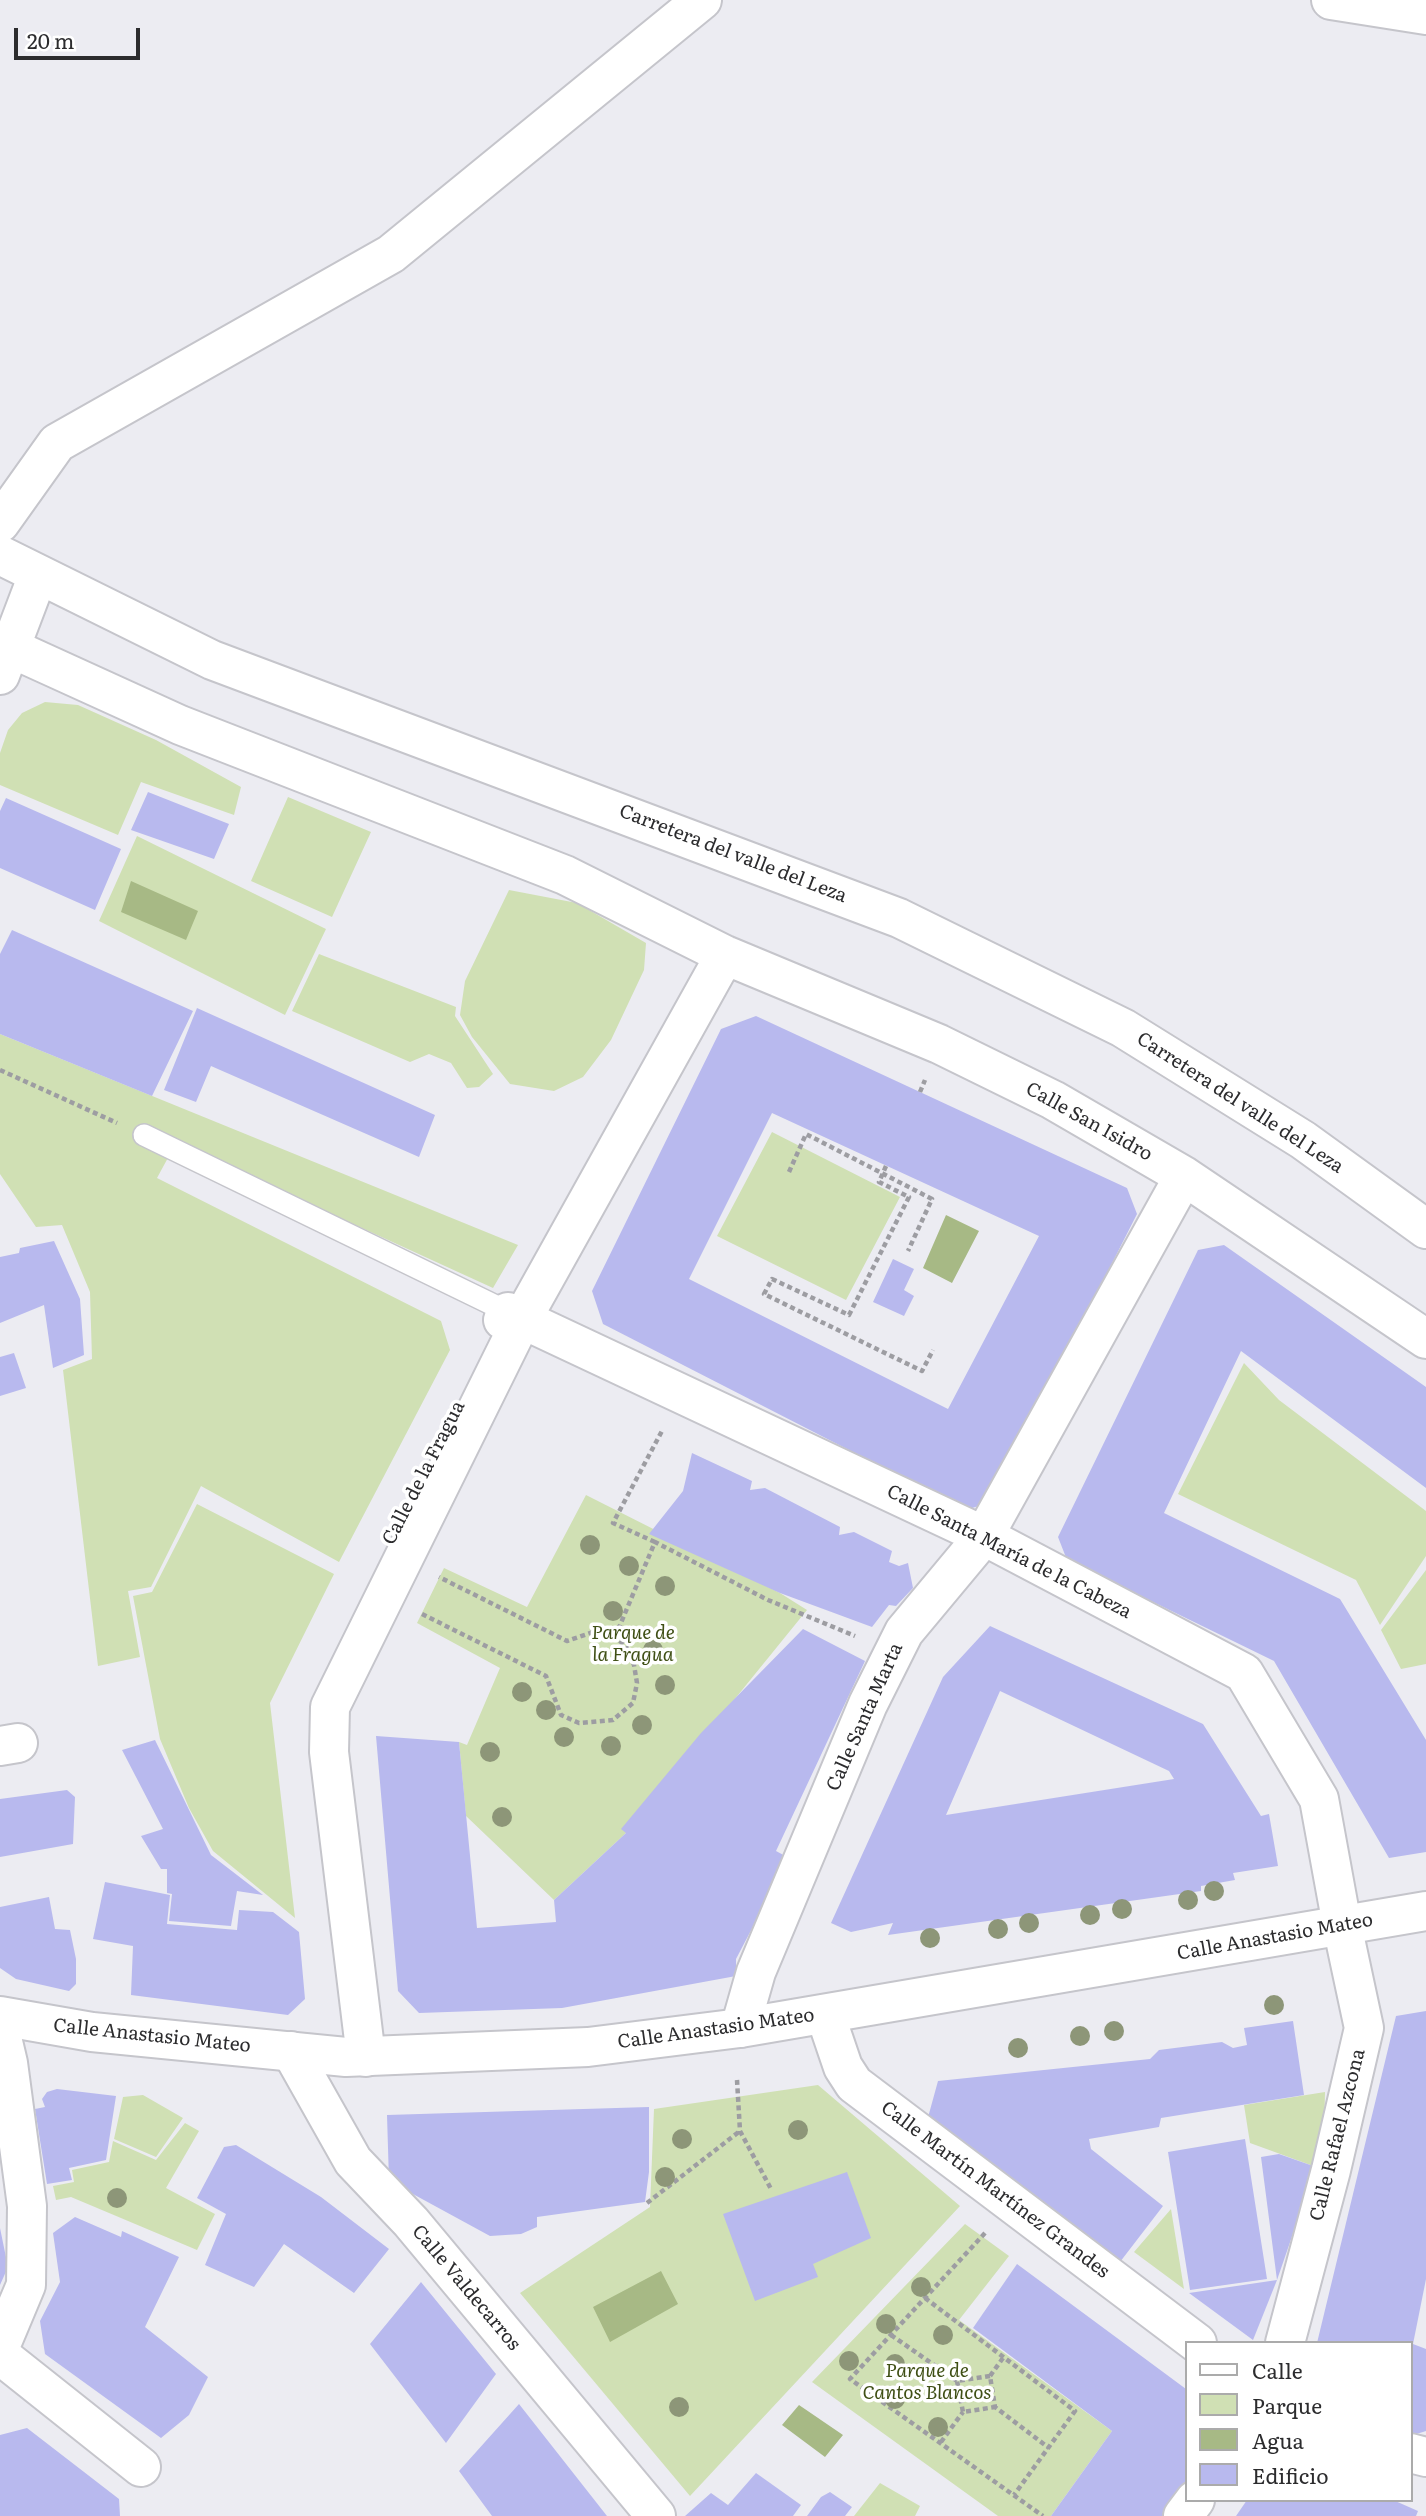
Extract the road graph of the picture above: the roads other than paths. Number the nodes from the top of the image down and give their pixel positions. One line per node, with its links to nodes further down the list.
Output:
1 (702, 0): 4 (street)
2 (1331, 0): 3 (street)
3 (1426, 15)
4 (0, 523)
5 (0, 555): 6 (street, Carretera del valle del Leza)
6 (38, 575): 7 (street); 11 (street, Carretera del valle del Leza)
7 (3, 655): 8 (street, Calle San Isidro)
8 (725, 955): 10 (street, Calle San Isidro); 12 (street)
9 (144, 1135): 12 (lane)
10 (1184, 1176): 13 (street, Calle San Isidro); 14 (street, Calle Santa Marta)
11 (1426, 1229)
12 (515, 1315): 14 (street, Calle Santa María de la Cabeza); 22 (street)
13 (1426, 1339)
14 (984, 1536): 16 (street, Calle Santa María de la Cabeza); 19 (street, Calle Santa Marta)
15 (1426, 1911): 16 (street, Calle Anastasio Mateo)
16 (1342, 1926): 17 (street, Calle Anastasio Mateo); 24 (street, Calle Rafael Azcona)
17 (825, 2014): 19 (street, Calle Anastasio Mateo); 23 (street, Calle Martín Martínez Grandes)
18 (0, 2016): 21 (street, Calle Anastasio Mateo)
19 (740, 2028): 22 (street, Calle Anastasio Mateo)
20 (0, 2029): 25 (street)
21 (291, 2051): 22 (street, Calle Anastasio Mateo); 28 (street, Calle Valdecarros)
22 (356, 2057)
23 (1194, 2341)
24 (1286, 2341)
25 (0, 2347)
26 (0, 2355): 27 (street)
27 (141, 2467)
28 (656, 2516)

